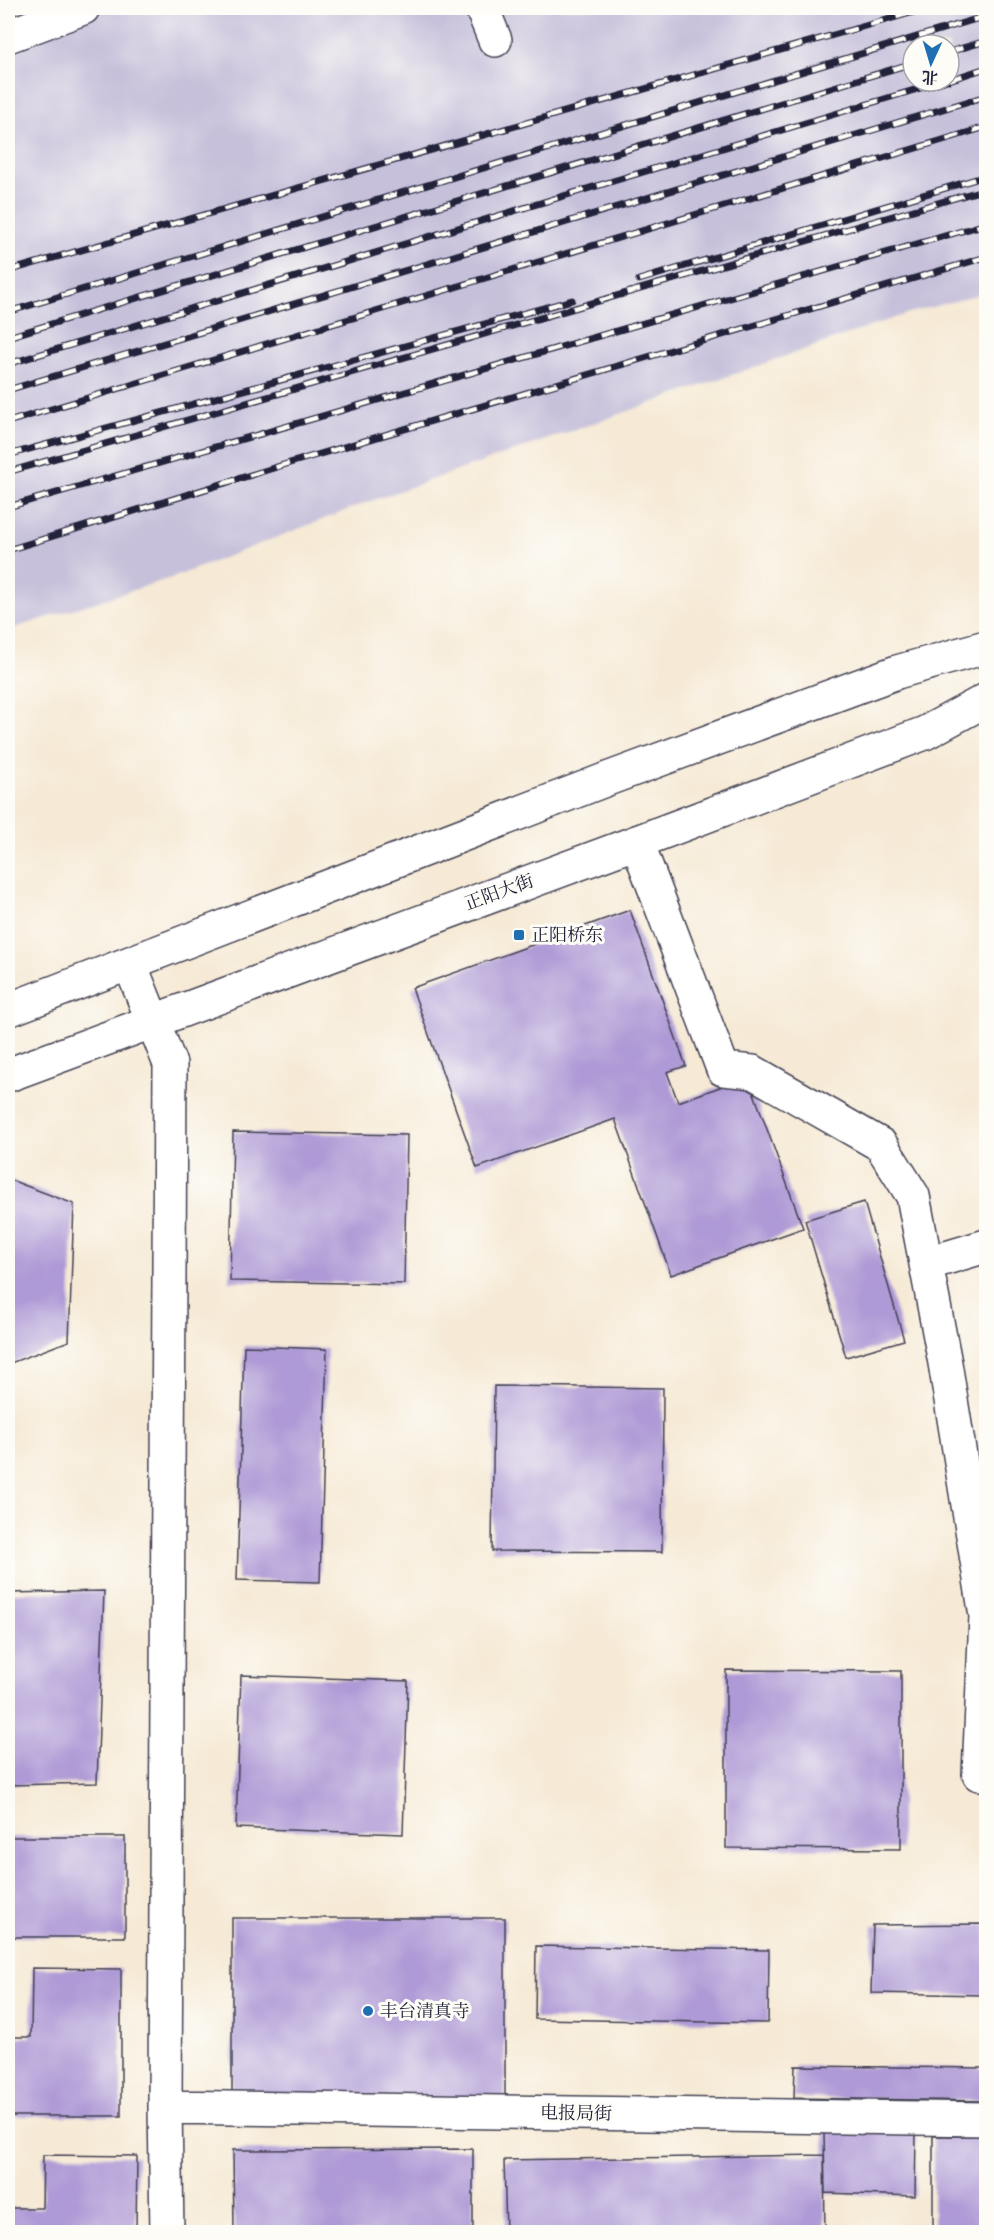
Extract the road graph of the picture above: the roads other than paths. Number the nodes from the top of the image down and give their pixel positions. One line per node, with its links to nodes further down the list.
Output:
1 (83, 8): 3 (street)
2 (482, 8): 4 (street)
3 (8, 36)
4 (495, 40)
5 (987, 647): 8 (street)
6 (987, 700): 7 (street, 正阳大街)
7 (637, 842): 10 (street, 正阳大街); 13 (street)
8 (130, 964): 9 (street); 10 (street)
9 (8, 1010)
10 (153, 1020): 11 (street, 正阳大街); 15 (street)
11 (8, 1075)
12 (987, 1246): 13 (street)
13 (926, 1264): 14 (street)
14 (987, 1774)
15 (165, 2107): 16 (street, 电报局街); 17 (street)
16 (987, 2119)
17 (167, 2232)

